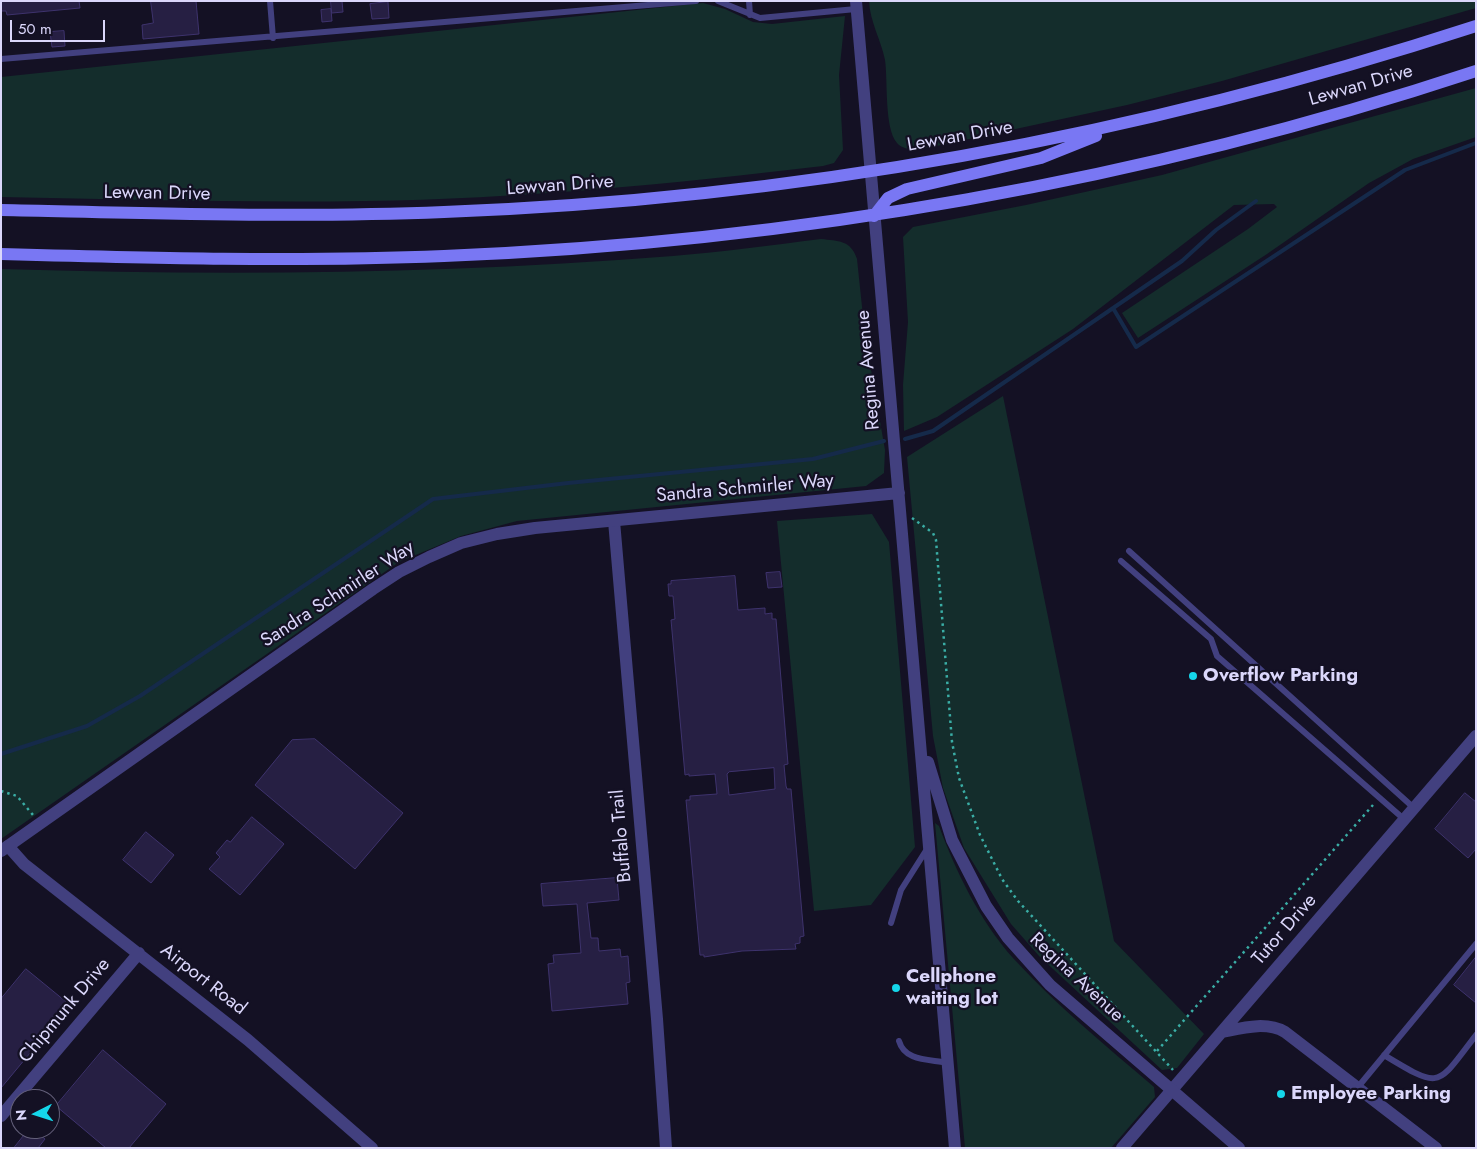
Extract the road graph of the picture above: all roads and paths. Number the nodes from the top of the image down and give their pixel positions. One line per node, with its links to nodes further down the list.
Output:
1 (270, 1): 8 (lane)
2 (696, 1): 8 (lane)
3 (718, 1): 6 (lane)
4 (749, 1): 6 (lane)
5 (856, 5): 6 (lane); 12 (street, Regina Avenue)
6 (750, 15)
7 (1476, 26): 11 (main road, Lewvan Drive)
8 (273, 38): 9 (lane)
9 (1, 59)
10 (1476, 71): 14 (main road, Lewvan Drive)
11 (1116, 126): 12 (main road, Lewvan Drive); 14 (main road, Lewvan Drive)
12 (871, 172): 13 (main road, Lewvan Drive); 14 (street, Regina Avenue)
13 (1, 210)
14 (874, 216): 15 (main road, Lewvan Drive); 16 (street, Regina Avenue)
15 (1, 254)
16 (898, 493): 17 (street, Regina Avenue); 18 (street, Sandra Schmirler Way)
17 (901, 517): 21 (street, Regina Avenue); 36 (path)
18 (614, 521): 27 (street, Sandra Schmirler Way); 44 (street, Buffalo Trail)
19 (1129, 551): 25 (lane)
20 (1121, 561): 24 (lane)
21 (921, 736): 28 (street, Regina Avenue); 41 (street, Regina Avenue)
22 (1476, 736): 25 (street, Tutor Drive)
23 (1, 791): 27 (path)
24 (1379, 798): 26 (lane); 36 (path)
25 (1414, 808): 26 (street, Tutor Drive)
26 (1405, 820): 33 (street, Tutor Drive)
27 (40, 823): 29 (street, Sandra Schmirler Way)
28 (929, 846): 30 (lane); 38 (street, Regina Avenue)
29 (5, 848): 32 (street, Airport Road)
30 (891, 923)
31 (1476, 944): 37 (lane)
32 (139, 954): 42 (street, Chipmunk Drive); 43 (street, Airport Road)
33 (1222, 1032): 39 (street, Tutor Drive); 40 (street)
34 (1476, 1035): 37 (lane)
35 (899, 1041): 38 (lane)
36 (1157, 1051): 39 (path)
37 (1384, 1055): 40 (lane)
38 (948, 1063): 45 (street, Regina Avenue)
39 (1182, 1080): 41 (street, Tutor Drive)
40 (1358, 1087): 48 (street)
41 (1173, 1091): 46 (street, Tutor Drive); 47 (street, Regina Avenue)
42 (1, 1116)
43 (372, 1148)
44 (666, 1148)
45 (955, 1148)
46 (1122, 1148)
47 (1239, 1148)
48 (1436, 1148)

